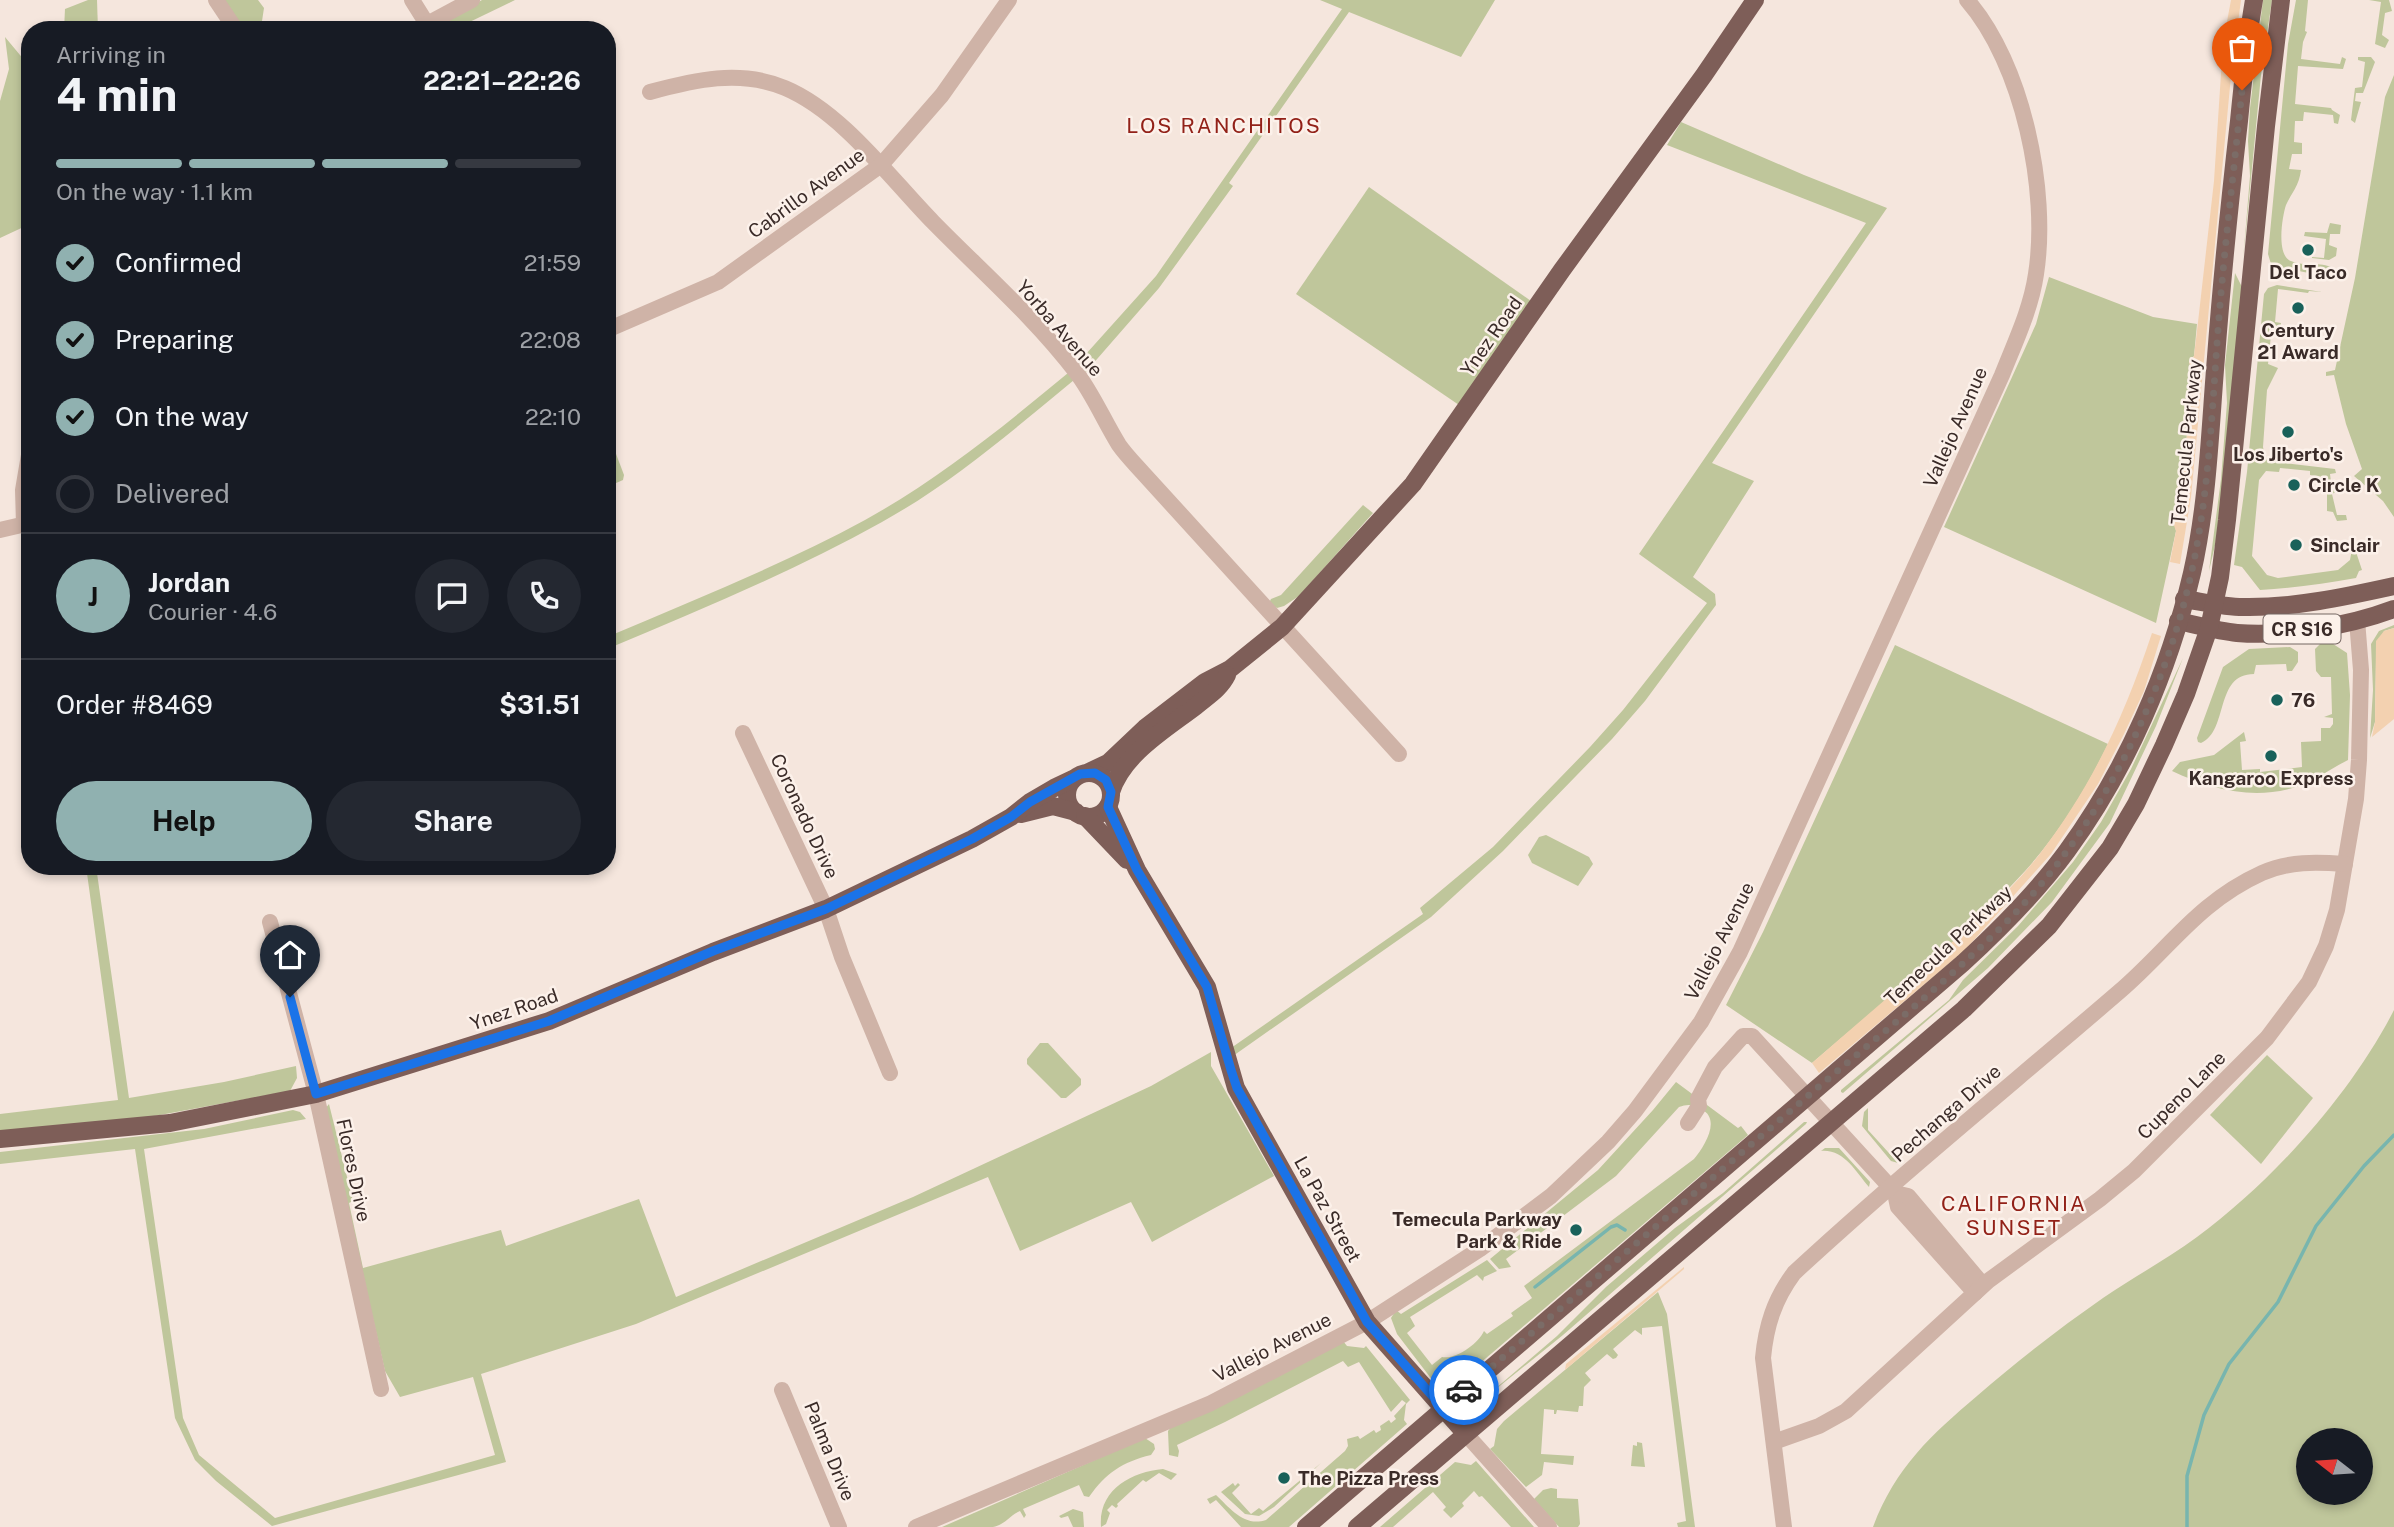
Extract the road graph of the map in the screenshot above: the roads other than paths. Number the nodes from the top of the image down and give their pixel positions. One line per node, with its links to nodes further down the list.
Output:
1 (216, 0): 9 (street)
2 (412, 0): 10 (street)
3 (472, 0): 11 (street)
4 (1009, 0): 13 (street, Cabrillo Avenue)
5 (1755, 0): 23 (main road, Ynez Road)
6 (1967, 0): 44 (street, Vallejo Avenue)
7 (2254, 0): 18 (main road, Temecula Parkway)
8 (2281, 0): 19 (main road)
9 (230, 21)
10 (420, 21)
11 (433, 21)
12 (650, 92): 13 (street, Yorba Avenue)
13 (881, 165): 14 (street, Cabrillo Avenue); 23 (street, Yorba Avenue)
14 (616, 326)
15 (21, 525): 16 (street)
16 (0, 530)
17 (2394, 586): 19 (main road, CR S16)
18 (2184, 599): 19 (main road, CR S16); 22 (main road, Temecula Parkway)
19 (2215, 604): 24 (main road)
20 (2394, 609): 21 (main road, CR S16)
21 (2357, 620): 24 (main road, CR S16); 32 (street, Cupeno Lane)
22 (2178, 621): 24 (main road, CR S16); 38 (main road, Temecula Parkway)
23 (1282, 626): 25 (main road, Ynez Road); 27 (street, Yorba Avenue)
24 (2209, 628): 39 (main road)
25 (1230, 669): 28 (main road, Ynez Road); 29 (main road, Ynez Road)
26 (743, 733): 34 (street, Coronado Drive)
27 (1399, 754)
28 (1081, 776): 29 (main road); 30 (main road); 31 (main road, Ynez Road)
29 (1110, 799): 30 (main road); 33 (main road, La Paz Street)
30 (1080, 814): 31 (main road, Ynez Road); 33 (main road, La Paz Street)
31 (1011, 817): 34 (main road, Ynez Road)
32 (2345, 864): 42 (street, Pechanga Drive); 43 (street, Cupeno Lane)
33 (1137, 870): 44 (main road, La Paz Street)
34 (826, 909): 36 (street, Coronado Drive); 37 (main road, Ynez Road)
35 (270, 922): 37 (street, Flores Drive)
36 (890, 1073)
37 (316, 1094): 41 (main road, Ynez Road); 45 (street, Flores Drive)
38 (1806, 1097): 39 (street); 40 (street); 47 (main road, Temecula Parkway)
39 (1830, 1122): 42 (street); 48 (main road)
40 (1688, 1123)
41 (0, 1139)
42 (1893, 1191): 43 (street); 49 (street, Pechanga Drive)
43 (1979, 1289): 49 (street, Cupeno Lane)
44 (1367, 1322): 47 (main road, La Paz Street); 51 (street, Vallejo Avenue)
45 (380, 1389)
46 (782, 1390): 50 (street, Palma Drive)
47 (1443, 1408): 48 (main road, La Paz Street); 52 (main road, Temecula Parkway)
48 (1465, 1433): 53 (main road); 54 (street, La Paz Street)
49 (1774, 1442): 55 (street, Pechanga Drive)
50 (839, 1527)
51 (916, 1527)
52 (1306, 1527)
53 (1357, 1527)
54 (1549, 1527)
55 (1784, 1527)

